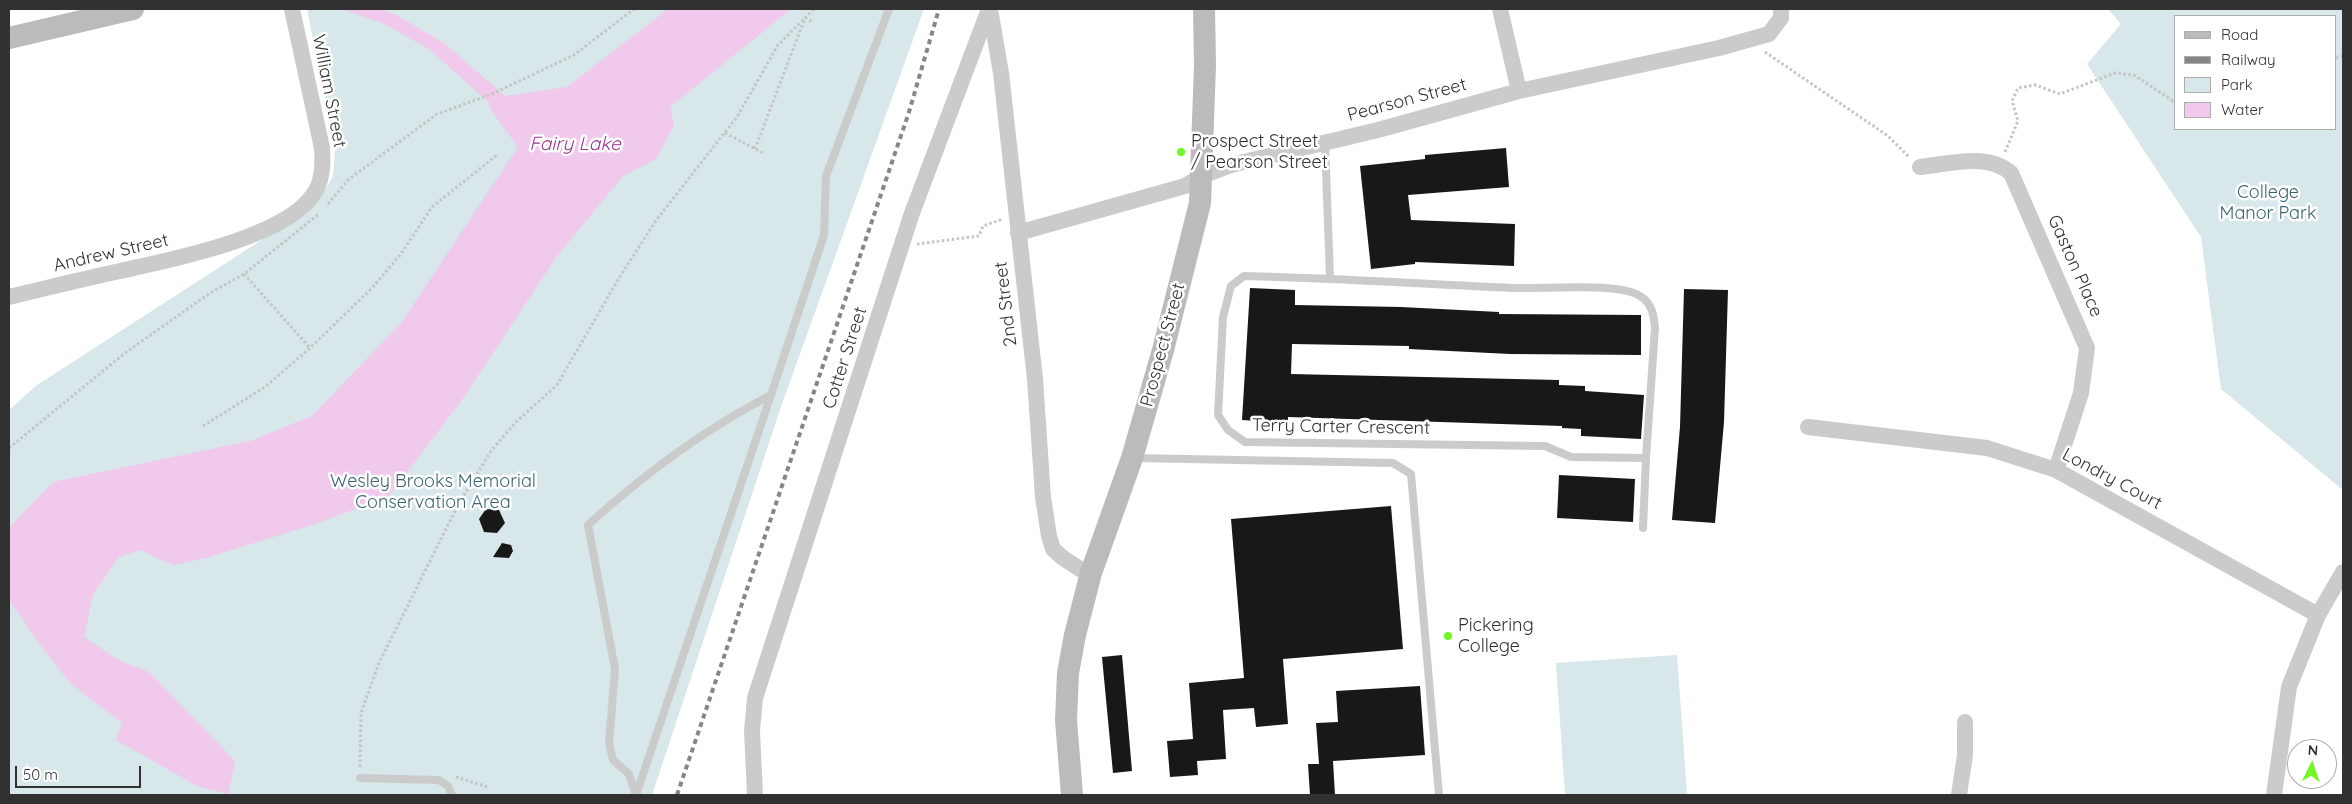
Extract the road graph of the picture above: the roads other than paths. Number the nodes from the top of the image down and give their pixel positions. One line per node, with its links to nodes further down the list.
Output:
1 (133, 9): 8 (main road)
2 (292, 9): 14 (street, William Street)
3 (889, 9): 17 (lane)
4 (989, 9): 13 (street, 2nd Street); 30 (street, Cotter Street)
5 (1204, 9): 12 (main road, Prospect Street)
6 (1500, 9): 9 (street)
7 (1779, 16): 9 (street, Pearson Street)
8 (9, 38)
9 (1519, 91): 10 (street, Pearson Street)
10 (1325, 142): 12 (street, Pearson Street); 15 (lane)
11 (1920, 167): 21 (street, Gaston Place)
12 (1202, 176): 13 (street, Pearson Street); 19 (main road, Prospect Street)
13 (1018, 233): 24 (street, 2nd Street)
14 (222, 246): 16 (street, Andrew Street)
15 (1330, 278): 20 (lane, Terry Carter Crescent); 20 (lane, Terry Carter Crescent)
16 (9, 296)
17 (771, 395): 29 (lane); 29 (lane)
18 (1808, 427): 21 (street, Londry Court)
19 (1132, 458): 24 (main road, Prospect Street); 32 (lane)
20 (1646, 458): 22 (lane, Terry Carter Crescent)
21 (2056, 470): 25 (street, Londry Court)
22 (1643, 528)
23 (2343, 572): 25 (street)
24 (1091, 573): 31 (main road, Prospect Street)
25 (2318, 615): 34 (street)
26 (1965, 722): 33 (street)
27 (360, 778): 28 (lane)
28 (452, 795)
29 (636, 795)
30 (755, 795)
31 (1072, 795)
32 (1439, 795)
33 (1959, 795)
34 (2274, 795)

